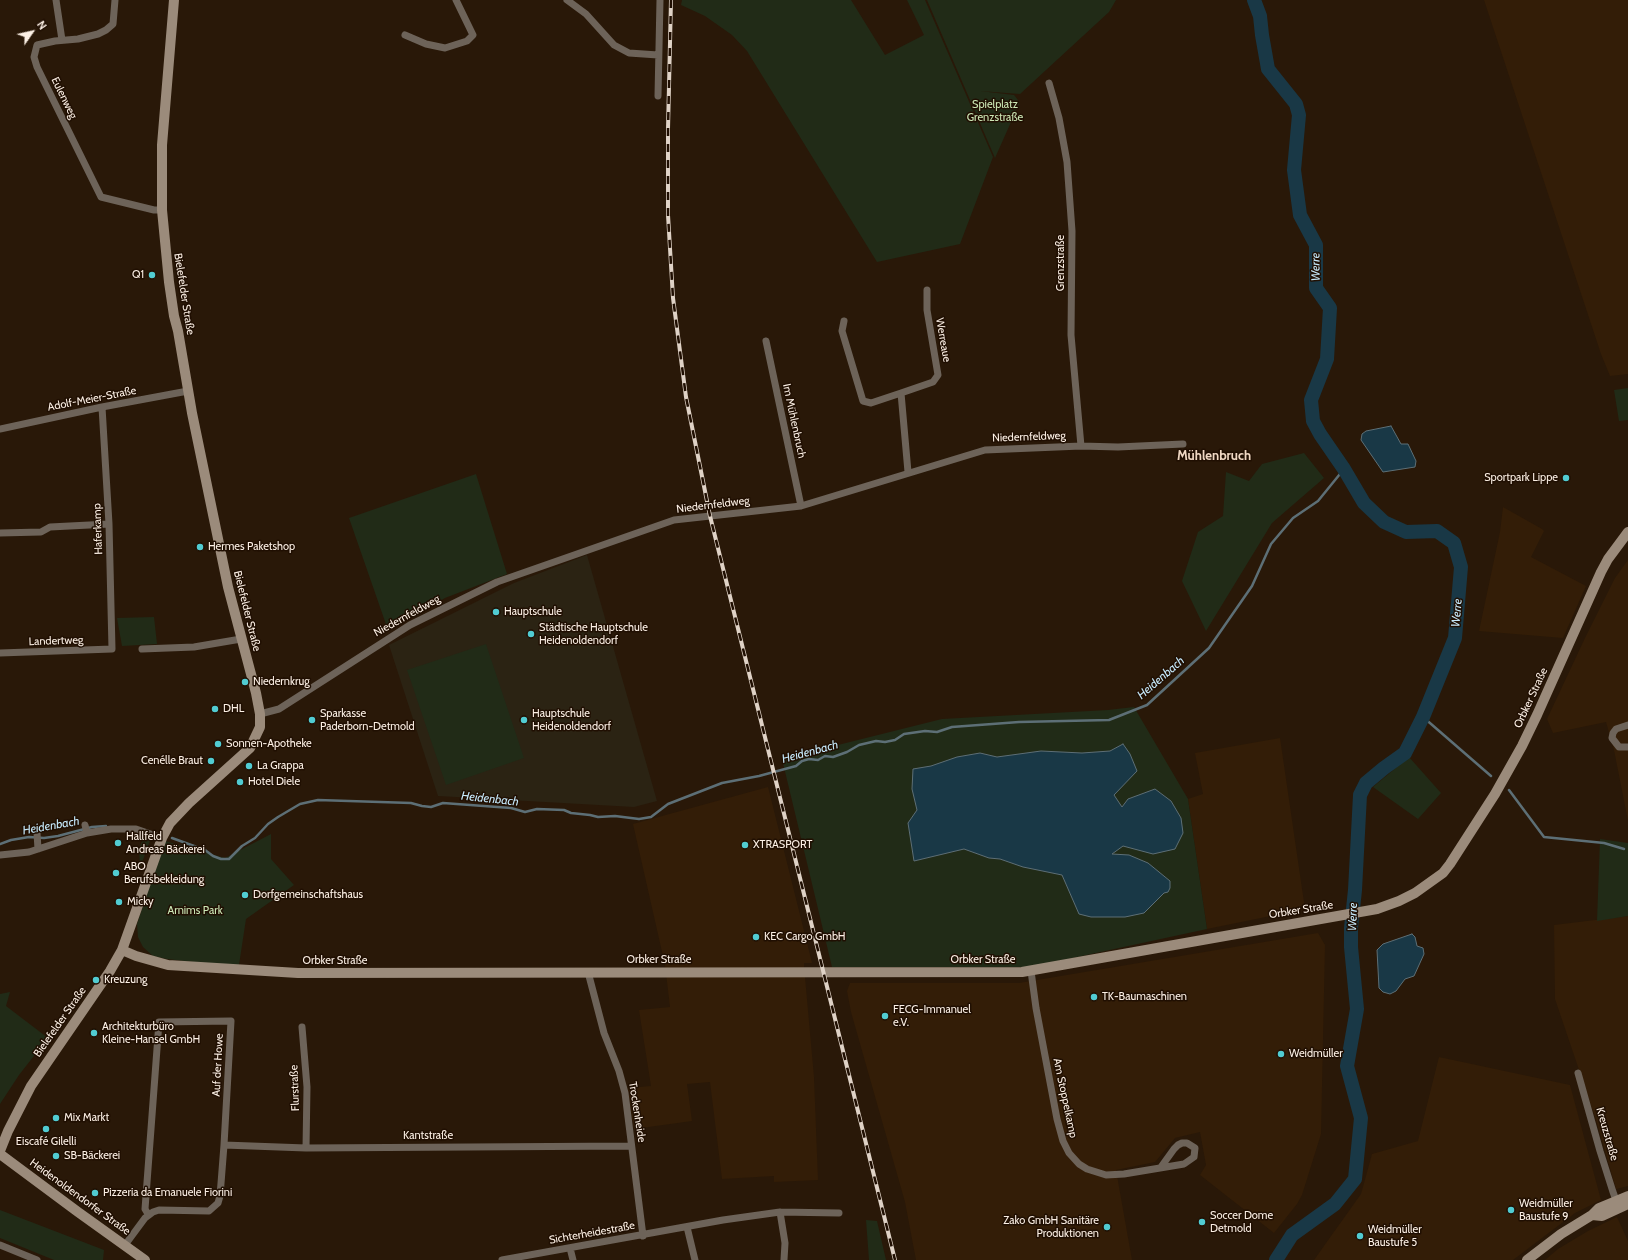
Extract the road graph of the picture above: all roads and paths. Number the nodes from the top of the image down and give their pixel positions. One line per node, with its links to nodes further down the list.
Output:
1 (56, 0): 8 (street)
2 (114, 0): 8 (street, Eulenweg)
3 (174, 0): 12 (street, Bielefelder Straße)
4 (456, 0): 7 (street)
5 (567, 0): 9 (street)
6 (660, 0): 9 (street)
7 (405, 35)
8 (62, 40): 12 (street, Eulenweg)
9 (658, 55): 11 (street)
10 (1049, 83): 21 (street, Grenzstraße)
11 (658, 96)
12 (162, 210): 16 (street, Bielefelder Straße)
13 (927, 290): 17 (street, Werreaue)
14 (844, 321): 17 (street, Werreaue)
15 (766, 341): 23 (street, Im Mühlenbruch)
16 (188, 391): 18 (street, Adolf-Meier-Straße); 27 (street, Bielefelder Straße)
17 (901, 393): 22 (street)
18 (102, 407): 19 (street, Adolf-Meier-Straße); 24 (street, Haferkamp)
19 (0, 429)
20 (1183, 444): 21 (street, Niedernfeldweg)
21 (1081, 446): 22 (street, Niedernfeldweg)
22 (908, 472): 23 (street, Niedernfeldweg)
23 (801, 506): 31 (street, Niedernfeldweg)
24 (109, 524): 26 (street); 28 (street, Haferkamp)
25 (1628, 532): 40 (street, Orbker Straße)
26 (0, 533)
27 (241, 638): 29 (street); 31 (street, Bielefelder Straße)
28 (112, 649): 30 (street, Landertweg)
29 (142, 649)
30 (0, 653)
31 (260, 714): 35 (street, Bielefelder Straße)
32 (1628, 725): 33 (street)
33 (1628, 747)
34 (38, 835): 37 (street)
35 (162, 838): 37 (street); 39 (street, Bielefelder Straße)
36 (0, 847): 38 (street)
37 (38, 849): 38 (street)
38 (1, 855)
39 (122, 950): 41 (street, Orbker Straße); 47 (street, Bielefelder Straße)
40 (1031, 971): 41 (street, Orbker Straße); 48 (street, Am Stoppelkamp)
41 (588, 972): 45 (street, Trockenheide)
42 (302, 1027): 46 (street, Flurstraße)
43 (1578, 1073): 50 (street, Kreuzstraße)
44 (224, 1145): 46 (street, Kantstraße); 54 (street, Auf der Howe); 54 (street, Auf der Howe)
45 (631, 1146): 46 (street, Kantstraße); 57 (street, Trockenheide)
46 (306, 1148)
47 (0, 1152): 59 (street, Heidenoldendorfer Straße)
48 (1161, 1167): 48 (street, Am Stoppelkamp)
49 (1628, 1196): 50 (street)
50 (1616, 1200): 55 (street)
51 (1628, 1204): 55 (street)
52 (780, 1212): 53 (street, Sichterheidestraße); 56 (street, Sichterheidestraße); 66 (street)
53 (839, 1213)
54 (148, 1214): 59 (street)
55 (1592, 1215): 67 (street)
56 (687, 1227): 57 (street, Sichterheidestraße); 65 (street)
57 (644, 1236): 60 (street, Sichterheidestraße)
58 (0, 1245): 61 (street)
59 (125, 1245): 62 (street, Heidenoldendorfer Straße)
60 (570, 1248): 63 (street, Sichterheidestraße); 64 (street)
61 (37, 1260)
62 (145, 1260)
63 (502, 1260)
64 (573, 1260)
65 (695, 1260)
66 (784, 1260)
67 (1527, 1260)

